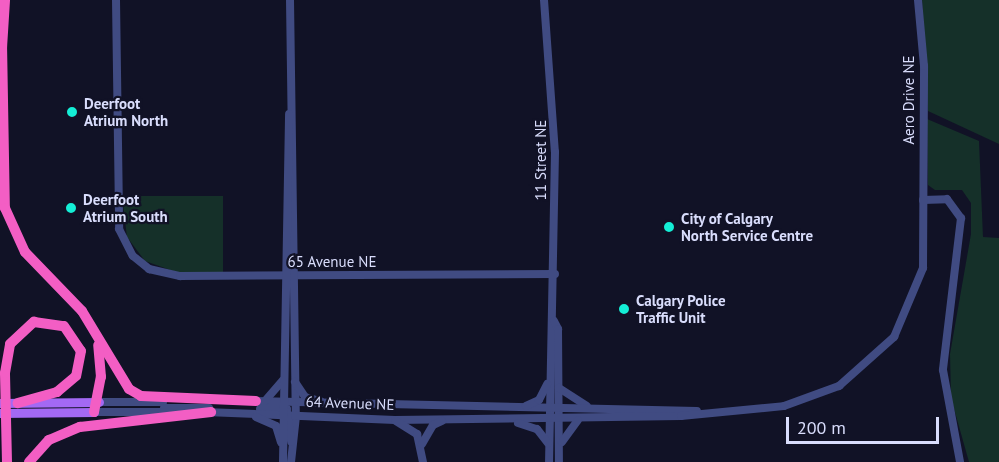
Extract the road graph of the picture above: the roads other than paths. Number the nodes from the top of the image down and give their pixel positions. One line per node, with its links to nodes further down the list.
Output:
1 (5, 0): 6 (highway)
2 (116, 0): 12 (street, 65 Avenue NE)
3 (290, 0): 7 (street)
4 (544, 0): 10 (street, 11 Street NE)
5 (918, 0): 9 (street, Aero Drive NE)
6 (3, 43): 8 (highway); 14 (highway)
7 (291, 83): 11 (street); 12 (street)
8 (0, 91)
9 (923, 200): 30 (street, 64 Avenue NE); 48 (street)
10 (555, 274): 11 (street, 65 Avenue NE); 13 (street, 11 Street NE)
11 (294, 275): 12 (street, 65 Avenue NE); 18 (street)
12 (284, 276): 15 (street)
13 (554, 321): 16 (street, 11 Street NE); 19 (street, 11 Street NE)
14 (97, 336): 20 (highway); 22 (highway)
15 (284, 345): 17 (street); 26 (street)
16 (550, 371): 25 (street); 27 (street, 11 Street NE)
17 (283, 379): 20 (street); 26 (street)
18 (295, 381): 23 (street); 26 (street)
19 (559, 388): 28 (street, 11 Street NE); 29 (street)
20 (260, 401): 22 (street, 64 Avenue NE); 26 (street, 64 Avenue NE)
21 (0, 403): 24 (main road, 64 Avenue NE)
22 (96, 407): 24 (main road, 64 Avenue NE); 32 (street, 64 Avenue NE)
23 (374, 407): 25 (street, 64 Avenue NE); 26 (street, 64 Avenue NE)
24 (18, 408): 31 (main road, 64 Avenue NE); 44 (highway)
25 (522, 408): 27 (street, 64 Avenue NE)
26 (289, 409): 32 (street); 34 (street, 64 Avenue NE); 35 (street, 64 Avenue NE); 42 (street); 42 (street)
27 (549, 409): 28 (street, 64 Avenue NE); 38 (street)
28 (559, 409): 29 (street, 64 Avenue NE); 38 (street, 11 Street NE)
29 (602, 409): 30 (street, 64 Avenue NE)
30 (698, 411): 39 (street, 64 Avenue NE)
31 (0, 412)
32 (124, 412): 33 (street, 64 Avenue NE)
33 (211, 412): 34 (street, 64 Avenue NE); 45 (highway)
34 (240, 413): 42 (street)
35 (395, 420): 36 (street, 64 Avenue NE); 40 (street)
36 (444, 420): 37 (street, 64 Avenue NE); 40 (street)
37 (498, 420): 38 (street, 64 Avenue NE); 41 (street)
38 (554, 420): 39 (street, 64 Avenue NE); 41 (street, 11 Street NE); 43 (street)
39 (578, 420): 43 (street)
40 (422, 444): 46 (street)
41 (549, 446): 47 (street, 11 Street NE)
42 (287, 460)
43 (558, 460)
44 (7, 462)
45 (29, 462)
46 (423, 462)
47 (549, 462)
48 (960, 462)

